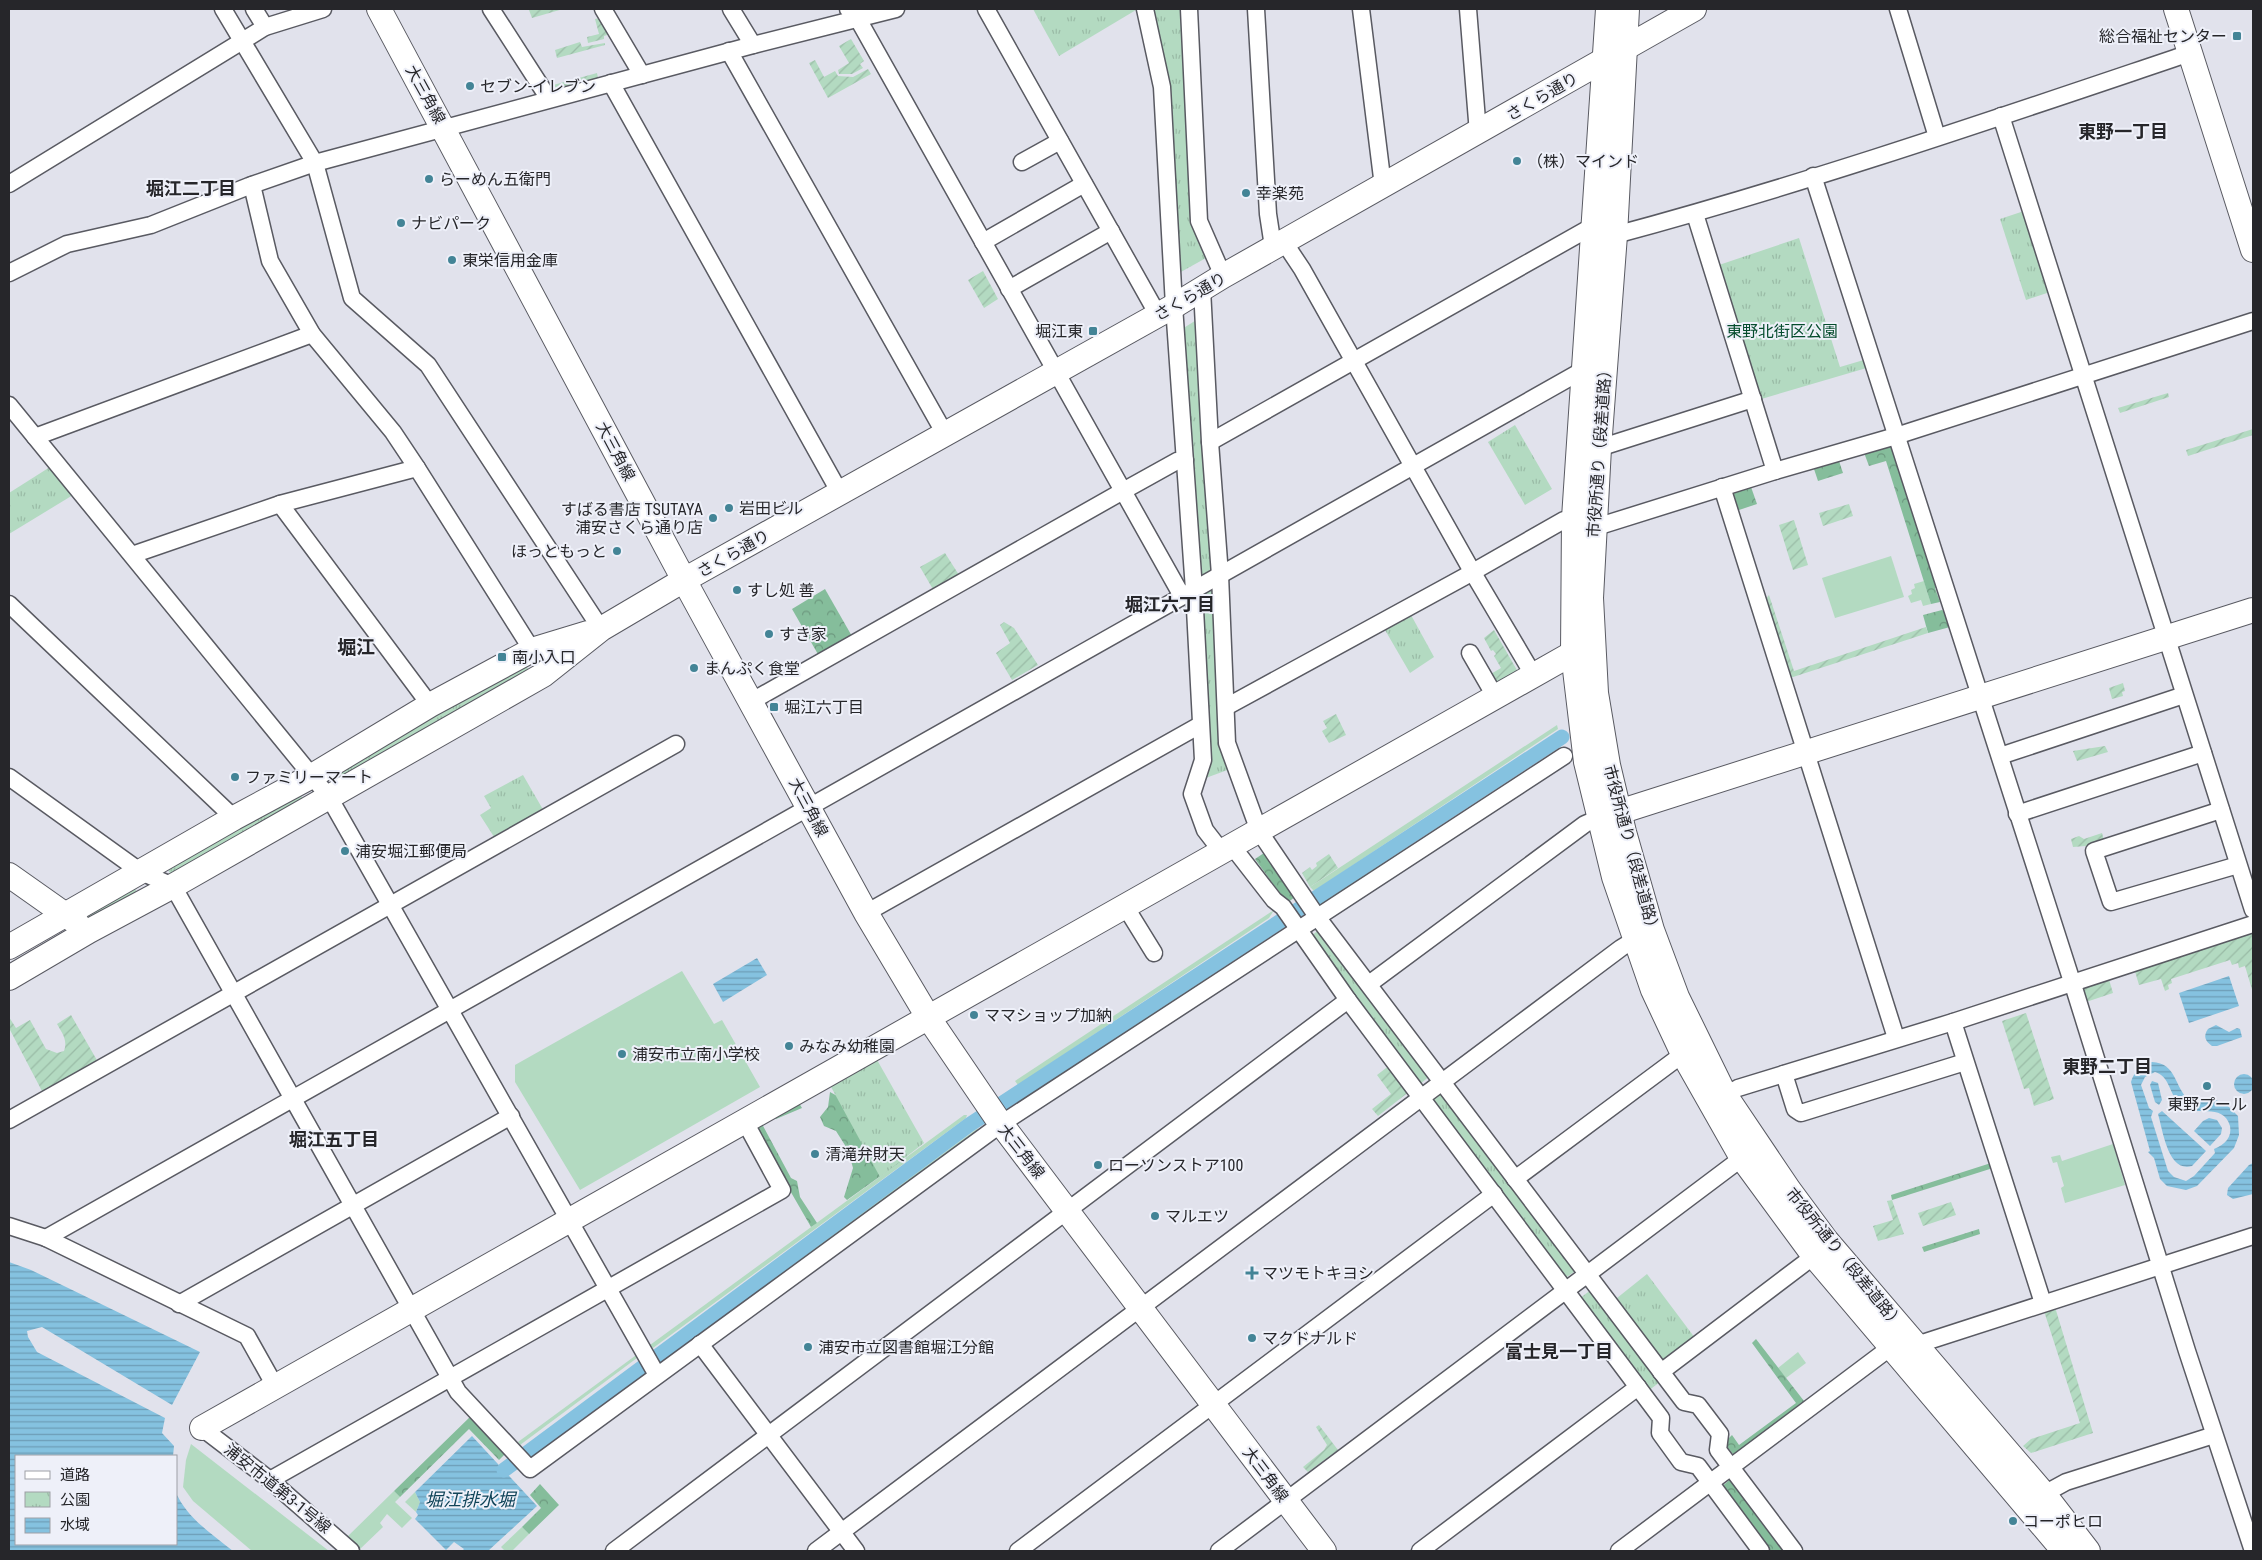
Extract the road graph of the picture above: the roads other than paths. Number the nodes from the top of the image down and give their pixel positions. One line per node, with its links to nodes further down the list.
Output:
1 (223, 9): 22 (street)
2 (254, 9): 21 (street)
3 (323, 9): 21 (street)
4 (379, 9): 31 (street, 大三角線)
5 (491, 9): 29 (street)
6 (603, 9): 27 (street)
7 (731, 9): 23 (street)
8 (896, 9): 20 (street)
9 (986, 9): 34 (street)
10 (1145, 9): 53 (street)
11 (1189, 9): 50 (street)
12 (1256, 9): 47 (street)
13 (1362, 9): 41 (street)
14 (1468, 9): 32 (street)
15 (1608, 9): 26 (street, 市役所通り（段差道路）)
16 (1627, 9): 26 (street, 市役所通り（段差道路）)
17 (1694, 9): 26 (street, さくら通り)
18 (1898, 9): 33 (street)
19 (2176, 9): 25 (street)
20 (853, 14): 23 (street); 46 (street)
21 (265, 27): 22 (street)
22 (242, 40): 36 (street); 38 (street)
23 (753, 44): 24 (street)
24 (729, 51): 27 (street); 62 (street)
25 (2190, 52): 30 (street); 48 (street)
26 (1615, 55): 32 (street, さくら通り); 43 (street, 市役所通り（段差道路）); 45 (street, 市役所通り（段差道路）)
27 (642, 75): 28 (street)
28 (611, 83): 29 (street); 73 (street)
29 (549, 99): 31 (street)
30 (2001, 116): 33 (street); 59 (street)
31 (444, 128): 36 (street); 79 (street, 大三角線)
32 (1478, 132): 41 (street, さくら通り)
33 (1937, 136): 37 (street)
34 (1060, 141): 35 (street); 39 (street)
35 (1022, 162)
36 (315, 163): 40 (street); 83 (street)
37 (1813, 176): 42 (street); 63 (street)
38 (9, 184)
39 (1084, 184): 44 (street); 46 (street)
40 (252, 185): 49 (street); 55 (street)
41 (1382, 186): 47 (street, さくら通り)
42 (1695, 214): 45 (street); 60 (street)
43 (1593, 226): 56 (street); 57 (street, 市役所通り（段差道路）)
44 (1111, 232): 51 (street); 53 (street)
45 (1615, 235): 66 (street, 市役所通り（段差道路）)
46 (983, 242): 51 (street)
47 (1279, 244): 50 (street, さくら通り); 56 (street)
48 (2253, 250)
49 (9, 273)
50 (1224, 276): 52 (street, さくら通り)
51 (1009, 289): 58 (street)
52 (1202, 289): 53 (street, さくら通り); 65 (street)
53 (1166, 310): 58 (street, さくら通り); 67 (street)
54 (2253, 321): 59 (street)
55 (312, 334): 64 (street); 69 (street)
56 (1354, 361): 65 (street); 68 (street)
57 (1585, 369): 68 (street); 75 (street, 市役所通り（段差道路）)
58 (1056, 372): 62 (street, さくら通り); 72 (street)
59 (2084, 376): 63 (street); 84 (street)
60 (1753, 399): 66 (street); 70 (street)
61 (9, 405): 64 (street)
62 (945, 434): 73 (street, さくら通り)
63 (1896, 436): 70 (street); 90 (street)
64 (35, 437): 76 (street)
65 (1210, 442): 78 (street)
66 (1598, 448): 75 (street, 市役所通り（段差道路）)
67 (1185, 460): 72 (street); 80 (street)
68 (1412, 467): 77 (street); 78 (street)
69 (417, 468): 74 (street); 85 (street)
70 (1775, 471): 71 (street)
71 (1722, 488): 75 (street); 97 (street)
72 (1123, 491): 80 (street); 92 (street)
73 (840, 493): 79 (street, さくら通り)
74 (280, 504): 76 (street); 93 (street)
75 (1584, 523): 77 (street); 87 (street, 市役所通り（段差道路）); 107 (street, 市役所通り（段差道路）)
76 (132, 555): 101 (street)
77 (1473, 573): 88 (street); 94 (street)
78 (1220, 575): 80 (street); 94 (street)
79 (684, 580): 83 (street, さくら通り); 92 (street, 大三角線)
80 (1188, 593): 95 (street); 104 (street)
81 (9, 604): 108 (street)
82 (2253, 610): 84 (street)
83 (601, 629): 85 (street); 103 (street)
84 (2166, 638): 89 (street); 90 (street)
85 (532, 650): 93 (street)
86 (1470, 653): 91 (street)
87 (1573, 653): 88 (street); 107 (street, 市役所通り（段差道路）)
88 (1534, 676): 91 (street)
89 (2184, 695): 98 (street); 100 (street)
90 (1980, 697): 97 (street); 100 (street)
91 (1496, 698): 109 (street)
92 (752, 700): 104 (street, 大三角線)
93 (430, 706): 101 (street)
94 (1226, 707): 109 (street)
95 (1200, 725): 110 (street); 118 (street)
96 (676, 744): 115 (street)
97 (1807, 753): 107 (street); 135 (street)
98 (2203, 753): 105 (street); 106 (street)
99 (1564, 756): 120 (street)
100 (2000, 756): 106 (street)
101 (312, 776): 103 (street); 108 (street)
102 (9, 777): 112 (street)
103 (329, 797): 114 (street); 115 (street)
104 (810, 808): 118 (street, 大三角線); 132 (street)
105 (2221, 810): 111 (street); 111 (street)
106 (2016, 814): 128 (street)
107 (1609, 815): 124 (street, 市役所通り（段差道路）); 129 (street); 140 (street, 市役所通り（段差道路）)
108 (234, 818): 112 (street)
109 (1259, 831): 110 (street); 120 (street)
110 (1227, 849): 116 (street); 122 (street)
111 (2238, 864): 117 (street)
112 (141, 872): 114 (street); 119 (street)
113 (9, 875): 119 (street)
114 (173, 886): 123 (street); 130 (street)
115 (391, 905): 130 (street); 132 (street)
116 (1125, 906): 126 (street); 133 (street)
117 (2253, 910)
118 (866, 913): 133 (street, 大三角線)
119 (66, 915): 123 (street); 125 (street)
120 (1317, 915): 122 (street); 129 (street)
121 (2253, 924): 128 (street)
122 (1296, 928): 131 (street); 143 (street)
123 (89, 931): 127 (street)
124 (1634, 940): 136 (street, 市役所通り（段差道路）); 139 (street)
125 (9, 947)
126 (1154, 953)
127 (9, 978)
128 (2072, 982): 134 (street); 157 (street)
129 (1369, 984): 139 (street)
130 (234, 993): 142 (street); 145 (street)
131 (1348, 1000): 141 (street); 151 (street)
132 (448, 1010): 142 (street); 144 (street)
133 (928, 1016): 143 (street, 大三角線); 146 (street)
134 (1953, 1022): 135 (street); 137 (street)
135 (1896, 1038): 138 (street)
136 (1683, 1054): 147 (street, 市役所通り（段差道路）); 148 (street)
137 (1965, 1062): 138 (street); 161 (street)
138 (1784, 1074): 140 (street)
139 (1443, 1081): 141 (street); 148 (street)
140 (1725, 1095): 166 (street, 市役所通り（段差道路）)
141 (1422, 1097): 149 (street); 163 (street)
142 (293, 1098): 150 (street); 155 (street)
143 (994, 1115): 151 (street, 大三角線); 165 (street)
144 (511, 1116): 150 (street); 152 (street)
145 (9, 1120)
146 (744, 1120): 152 (street); 159 (street)
147 (1742, 1158): 156 (street, 市役所通り（段差道路）); 158 (street)
148 (1516, 1179): 158 (street)
149 (1494, 1194): 160 (street); 173 (street)
150 (354, 1205): 162 (street); 164 (street)
151 (1069, 1211): 163 (street, 大三角線); 175 (street)
152 (569, 1221): 159 (street); 164 (street)
153 (9, 1226): 155 (street)
154 (2253, 1236): 157 (street)
155 (46, 1238): 162 (street)
156 (1814, 1256): 167 (street, 市役所通り（段差道路）); 168 (street)
157 (2161, 1265): 161 (street); 176 (street)
158 (1587, 1275): 160 (street); 168 (street)
159 (607, 1289): 169 (street); 170 (street)
160 (1566, 1291): 172 (street); 181 (street)
161 (2043, 1303): 166 (street)
162 (179, 1304): 171 (street)
163 (1140, 1306): 173 (street, 大三角線); 182 (street)
164 (412, 1308): 170 (street); 171 (street)
165 (700, 1344): 169 (street); 175 (street)
166 (1916, 1345): 180 (street, 市役所通り（段差道路）)
167 (1892, 1347): 177 (street); 194 (street, 市役所通り（段差道路）)
168 (1661, 1372): 177 (street)
169 (657, 1375): 170 (street)
170 (451, 1377): 178 (street)
171 (275, 1386): 174 (street)
172 (1638, 1387): 179 (street); 190 (street)
173 (1213, 1405): 181 (street, 大三角線); 187 (street)
174 (202, 1428): 178 (street, 浦安市道第3-1号線)
175 (769, 1435): 182 (street); 184 (street)
176 (2214, 1435): 180 (street); 196 (street)
177 (1731, 1468): 179 (street); 193 (street)
178 (270, 1480): 183 (street, 浦安市道第3-1号線)
179 (1710, 1483): 191 (street); 192 (street)
180 (2044, 1494): 195 (street, 市役所通り（段差道路）)
181 (1286, 1501): 188 (street); 189 (street, 大三角線)
182 (841, 1532): 185 (street); 186 (street)
183 (351, 1551)
184 (614, 1551)
185 (816, 1551)
186 (856, 1551)
187 (1018, 1551)
188 (1219, 1551)
189 (1324, 1551)
190 (1420, 1551)
191 (1619, 1551)
192 (1761, 1551)
193 (1794, 1551)
194 (2064, 1551)
195 (2088, 1551)
196 (2253, 1551)

